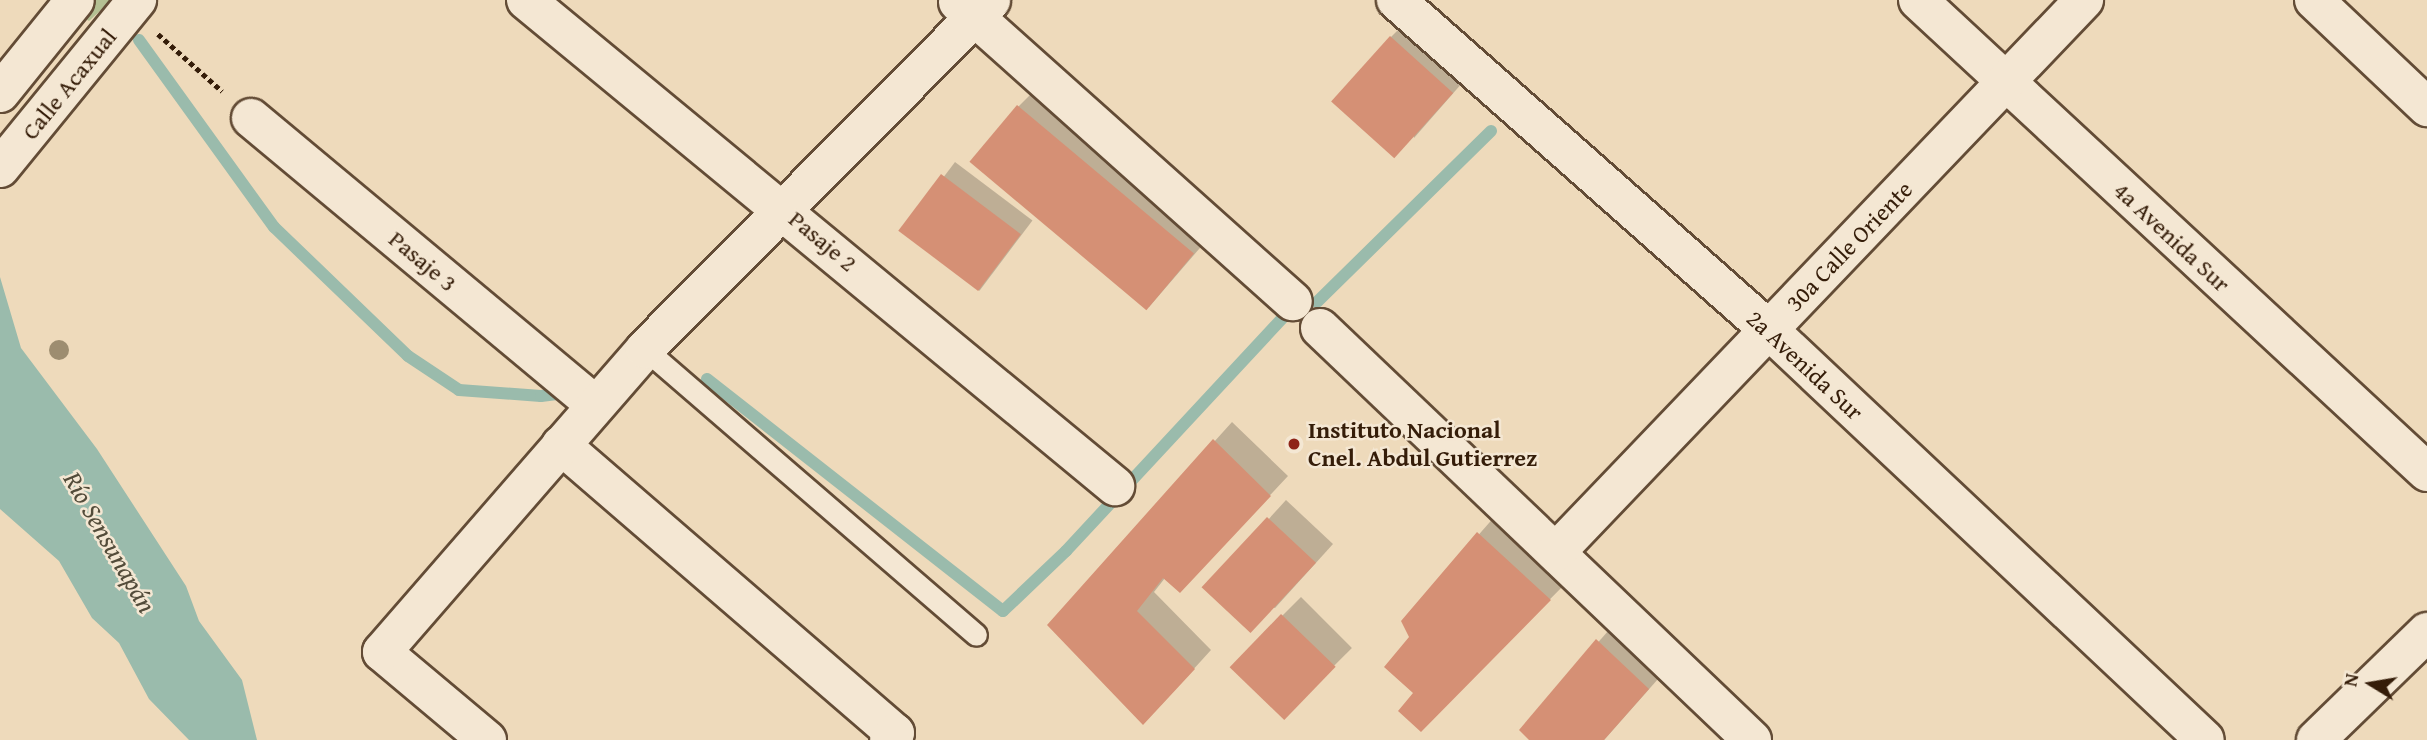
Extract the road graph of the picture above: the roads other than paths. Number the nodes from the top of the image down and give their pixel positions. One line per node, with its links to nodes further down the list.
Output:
1 (75, 0): 10 (street, Calle Acaxual)
2 (526, 0): 14 (street, Pasaje 2)
3 (1396, 0): 17 (street, 2a Avenida Sur)
4 (1918, 0): 9 (street, 4a Avenida Sur)
5 (2084, 0): 9 (street, 30a Calle Oriente)
6 (2314, 0): 11 (street)
7 (134, 4): 13 (street, Calle Acaxual)
8 (975, 6): 14 (street); 15 (street)
9 (2005, 83): 17 (street, 30a Calle Oriente); 21 (street, 4a Avenida Sur)
10 (0, 93)
11 (2427, 107)
12 (251, 118): 19 (street, Pasaje 3)
13 (0, 168)
14 (785, 209): 18 (street); 22 (street, Pasaje 2)
15 (1293, 301)
16 (1320, 328): 23 (street)
17 (1769, 330): 23 (street, 30a Calle Oriente); 29 (street, 2a Avenida Sur)
18 (645, 349): 19 (street); 25 (lane)
19 (595, 405): 20 (street)
20 (561, 445): 26 (street); 27 (street)
21 (2427, 472)
22 (1115, 486)
23 (1556, 552): 28 (street)
24 (2427, 632): 30 (street)
25 (976, 635)
26 (487, 740)
27 (889, 740)
28 (1752, 740)
29 (2204, 740)
30 (2316, 740)

